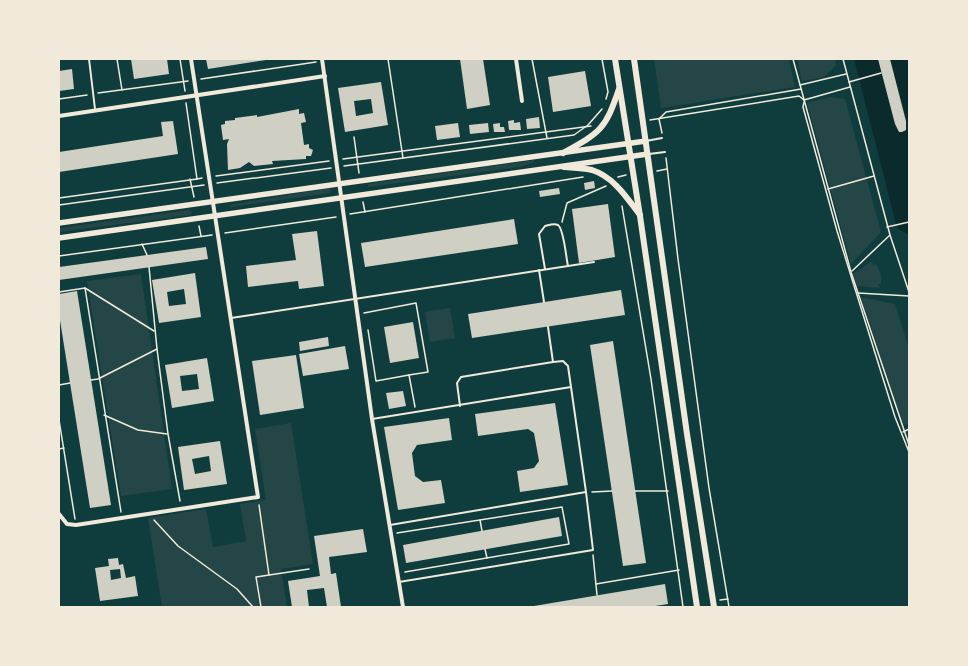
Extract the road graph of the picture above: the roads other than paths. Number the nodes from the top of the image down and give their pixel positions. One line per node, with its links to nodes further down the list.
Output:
1 (89, 59): 11 (lane)
2 (191, 59): 9 (street)
3 (322, 59): 7 (street)
4 (516, 59): 10 (street)
5 (615, 59): 8 (main road)
6 (634, 59): 14 (main road)
7 (324, 76): 9 (street); 21 (street)
8 (620, 88): 15 (main road); 17 (main road)
9 (196, 95): 11 (street); 23 (street)
10 (522, 101)
11 (95, 110): 12 (street)
12 (59, 116)
13 (662, 138): 14 (lane)
14 (646, 141): 15 (street); 18 (main road)
15 (628, 143): 17 (street); 19 (main road)
16 (665, 152): 18 (lane)
17 (563, 153): 21 (street)
18 (648, 154): 19 (street); 46 (main road)
19 (631, 157): 20 (street); 25 (main road)
20 (564, 167): 22 (street); 25 (main road)
21 (339, 183): 22 (street); 23 (street)
22 (341, 197): 24 (street); 32 (street)
23 (213, 202): 24 (street); 26 (street)
24 (216, 216): 27 (street); 34 (street)
25 (640, 216): 45 (main road)
26 (59, 223)
27 (59, 238)
28 (594, 262): 29 (lane)
29 (568, 266): 30 (lane); 30 (lane)
30 (545, 269): 31 (lane)
31 (539, 270): 32 (lane); 33 (lane)
32 (355, 298): 34 (lane); 39 (street)
33 (544, 302)
34 (231, 318): 41 (street)
35 (548, 327): 36 (lane)
36 (553, 362): 37 (lane); 38 (lane)
37 (571, 387): 38 (lane); 40 (lane)
38 (460, 406): 39 (lane)
39 (372, 419): 42 (street)
40 (586, 492): 42 (lane); 43 (lane)
41 (59, 514)
42 (390, 526): 43 (street)
43 (399, 582): 44 (street)
44 (404, 607)
45 (697, 607)
46 (714, 607)

